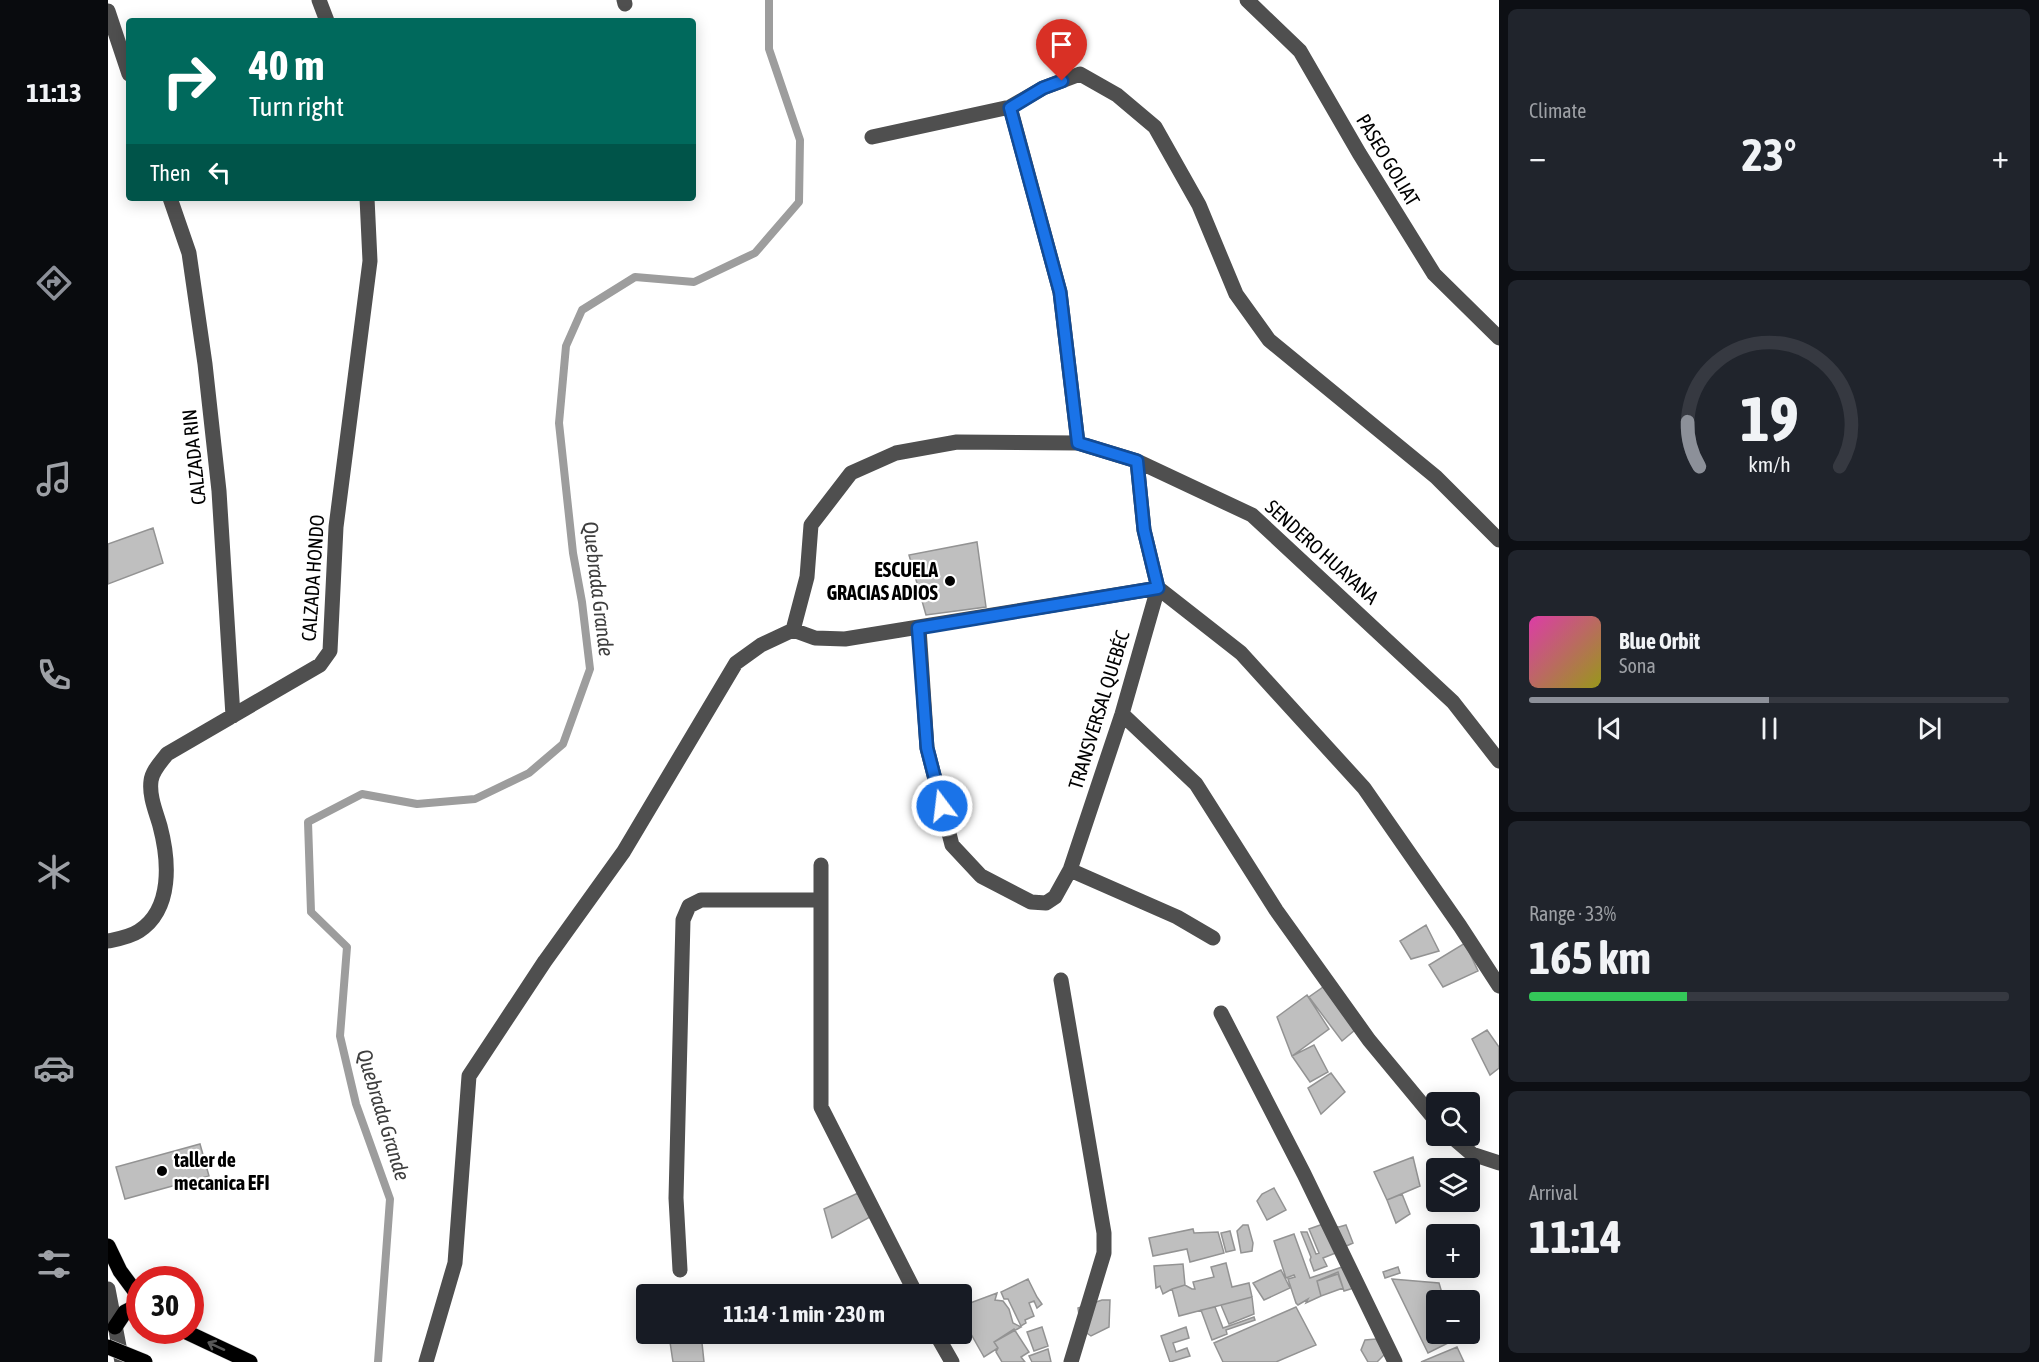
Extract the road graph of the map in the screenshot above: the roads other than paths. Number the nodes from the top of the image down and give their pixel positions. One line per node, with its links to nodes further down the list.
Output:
1 (319, 0): 4 (street)
2 (1247, 0): 10 (street, PASEO GOLIAT)
3 (108, 11): 5 (street)
4 (326, 18)
5 (126, 65)
6 (1010, 108): 7 (street); 11 (street); 13 (street)
7 (872, 137)
8 (171, 201): 18 (street, CALZADA RIN)
9 (367, 201): 18 (street, CALZADA HONDO)
10 (1499, 338)
11 (1078, 443): 12 (street, SENDERO HUAYANA); 16 (street, SENDERO HUAYANA)
12 (1137, 461): 14 (street, TRANSVERSAL QUEBÉC); 19 (street, SENDERO HUAYANA)
13 (1499, 540)
14 (1158, 588): 15 (street); 17 (street, TRANSVERSAL QUEBÉC); 26 (street)
15 (918, 628): 16 (street); 21 (street, TRANSVERSAL QUEBÉC)
16 (793, 630): 44 (street)
17 (1122, 714): 21 (street, TRANSVERSAL QUEBÉC); 28 (street)
18 (233, 716): 24 (street, CALZADA HONDO)
19 (1499, 761)
20 (821, 865): 22 (street)
21 (1070, 870): 23 (street)
22 (820, 900): 32 (street); 34 (street)
23 (1213, 938)
24 (108, 941)
25 (1061, 980): 46 (street)
26 (1499, 986)
27 (1221, 1013): 47 (street)
28 (1426, 1109)
29 (1463, 1146): 30 (street)
30 (1499, 1163)
31 (108, 1246): 33 (main road)
32 (680, 1270)
33 (126, 1279)
34 (911, 1284)
35 (108, 1289): 37 (street)
36 (126, 1312): 37 (main road)
37 (115, 1327): 41 (street)
38 (204, 1340): 43 (main road, one-way to 38)
39 (942, 1344): 45 (street)
40 (108, 1347): 42 (main road, bridge)
41 (122, 1362)
42 (145, 1362)
43 (250, 1362)
44 (426, 1362)
45 (952, 1362)
46 (1071, 1362)
47 (1395, 1362)

